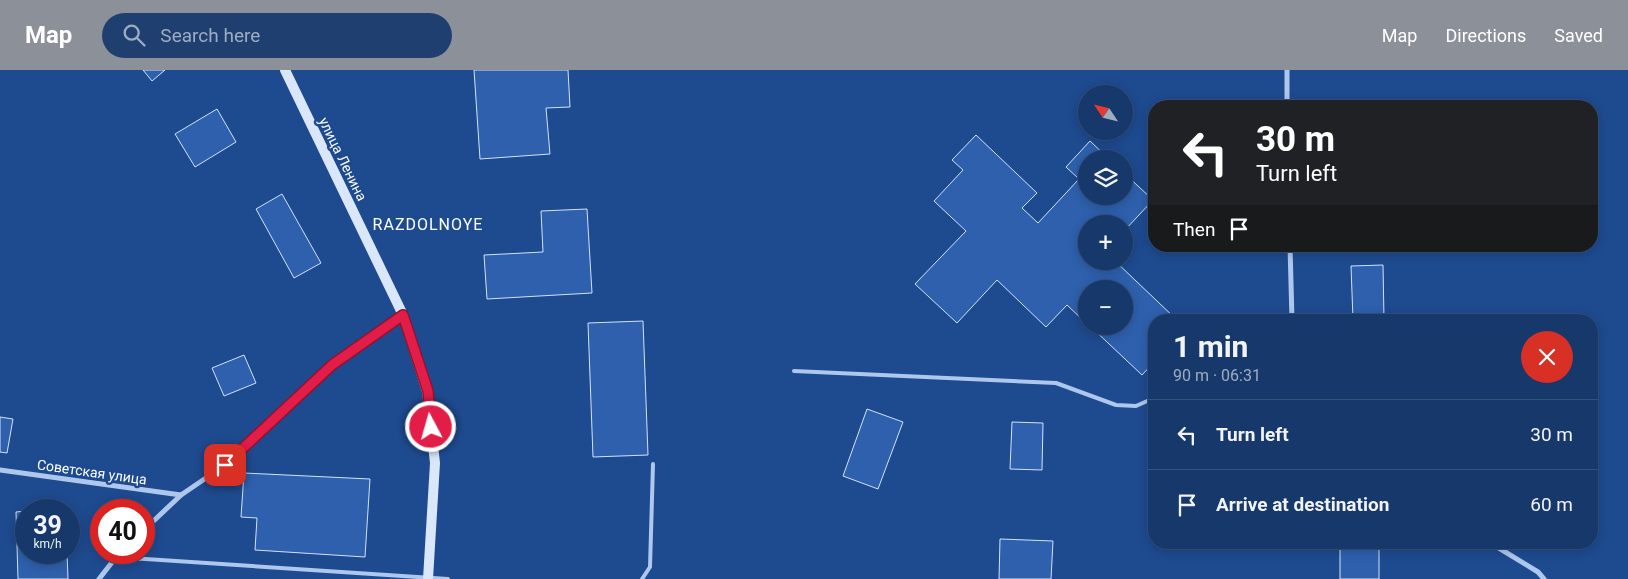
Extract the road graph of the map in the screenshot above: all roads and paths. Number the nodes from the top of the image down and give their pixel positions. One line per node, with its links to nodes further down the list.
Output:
1 (285, 70): 6 (street, улица Ленина)
2 (1287, 70): 3 (street)
3 (1287, 100)
4 (1290, 252): 5 (street)
5 (1292, 314)
6 (403, 315): 11 (street); 17 (street, улица Ленина)
7 (794, 371): 8 (lane)
8 (1148, 401)
9 (653, 464): 19 (lane)
10 (0, 470): 11 (street, Советская улица)
11 (182, 496): 12 (street)
12 (155, 520)
13 (1500, 549): 20 (street)
14 (155, 560): 17 (lane)
15 (110, 564): 16 (street)
16 (99, 579)
17 (428, 579): 18 (lane)
18 (448, 579)
19 (642, 579)
20 (1544, 579)

